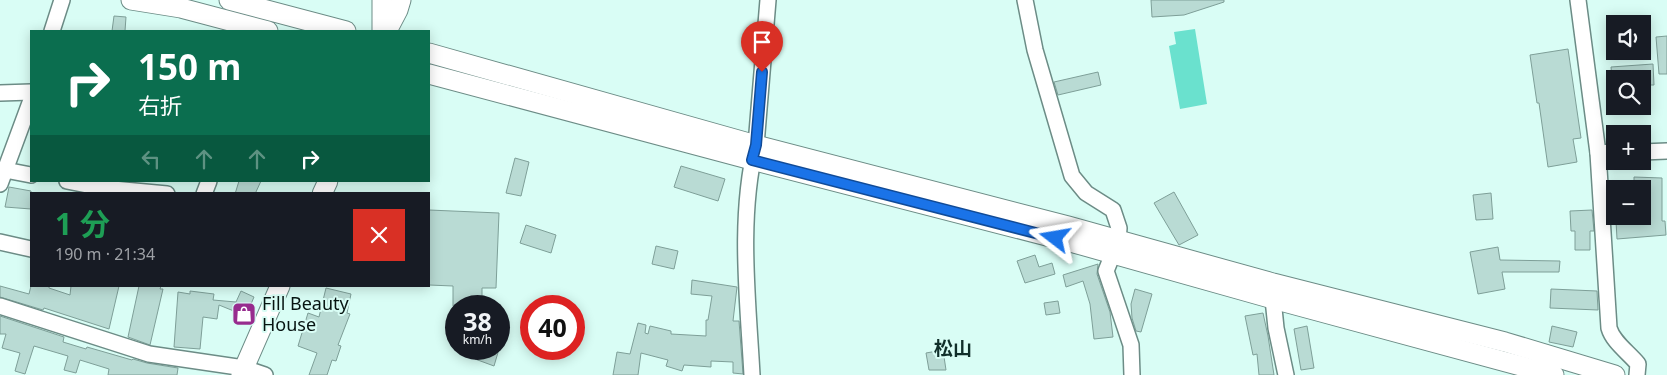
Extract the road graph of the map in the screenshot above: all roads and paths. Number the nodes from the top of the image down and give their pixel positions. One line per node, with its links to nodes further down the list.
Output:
1 (62, 0): 9 (street)
2 (131, 0): 10 (street)
3 (229, 0): 11 (street)
4 (382, 0): 12 (street)
5 (400, 0): 13 (street)
6 (768, 0): 21 (street)
7 (1025, 0): 29 (street)
8 (1578, 0): 22 (street)
9 (52, 30)
10 (264, 30)
11 (342, 30)
12 (382, 30)
13 (388, 30)
14 (430, 53): 21 (street)
15 (430, 74): 21 (street)
16 (30, 92): 17 (street)
17 (0, 93)
18 (30, 103): 25 (street)
19 (1667, 151): 20 (street)
20 (1651, 152)
21 (754, 153): 29 (street); 39 (street)
22 (1598, 153): 23 (street); 44 (street)
23 (1606, 153)
24 (30, 175): 25 (street)
25 (3, 177)
26 (72, 182): 27 (street)
27 (146, 192)
28 (0, 242): 30 (street)
29 (1114, 247): 32 (street); 34 (street); 40 (street)
30 (30, 249)
31 (280, 287): 37 (street)
32 (1273, 299): 35 (street); 41 (street)
33 (0, 306): 36 (street)
34 (1505, 342): 35 (street); 43 (street)
35 (1496, 368): 42 (street)
36 (215, 370): 37 (street)
37 (242, 371): 38 (street)
38 (265, 375)
39 (752, 375)
40 (1132, 375)
41 (1286, 375)
42 (1554, 375)
43 (1615, 375)
44 (1637, 375)

